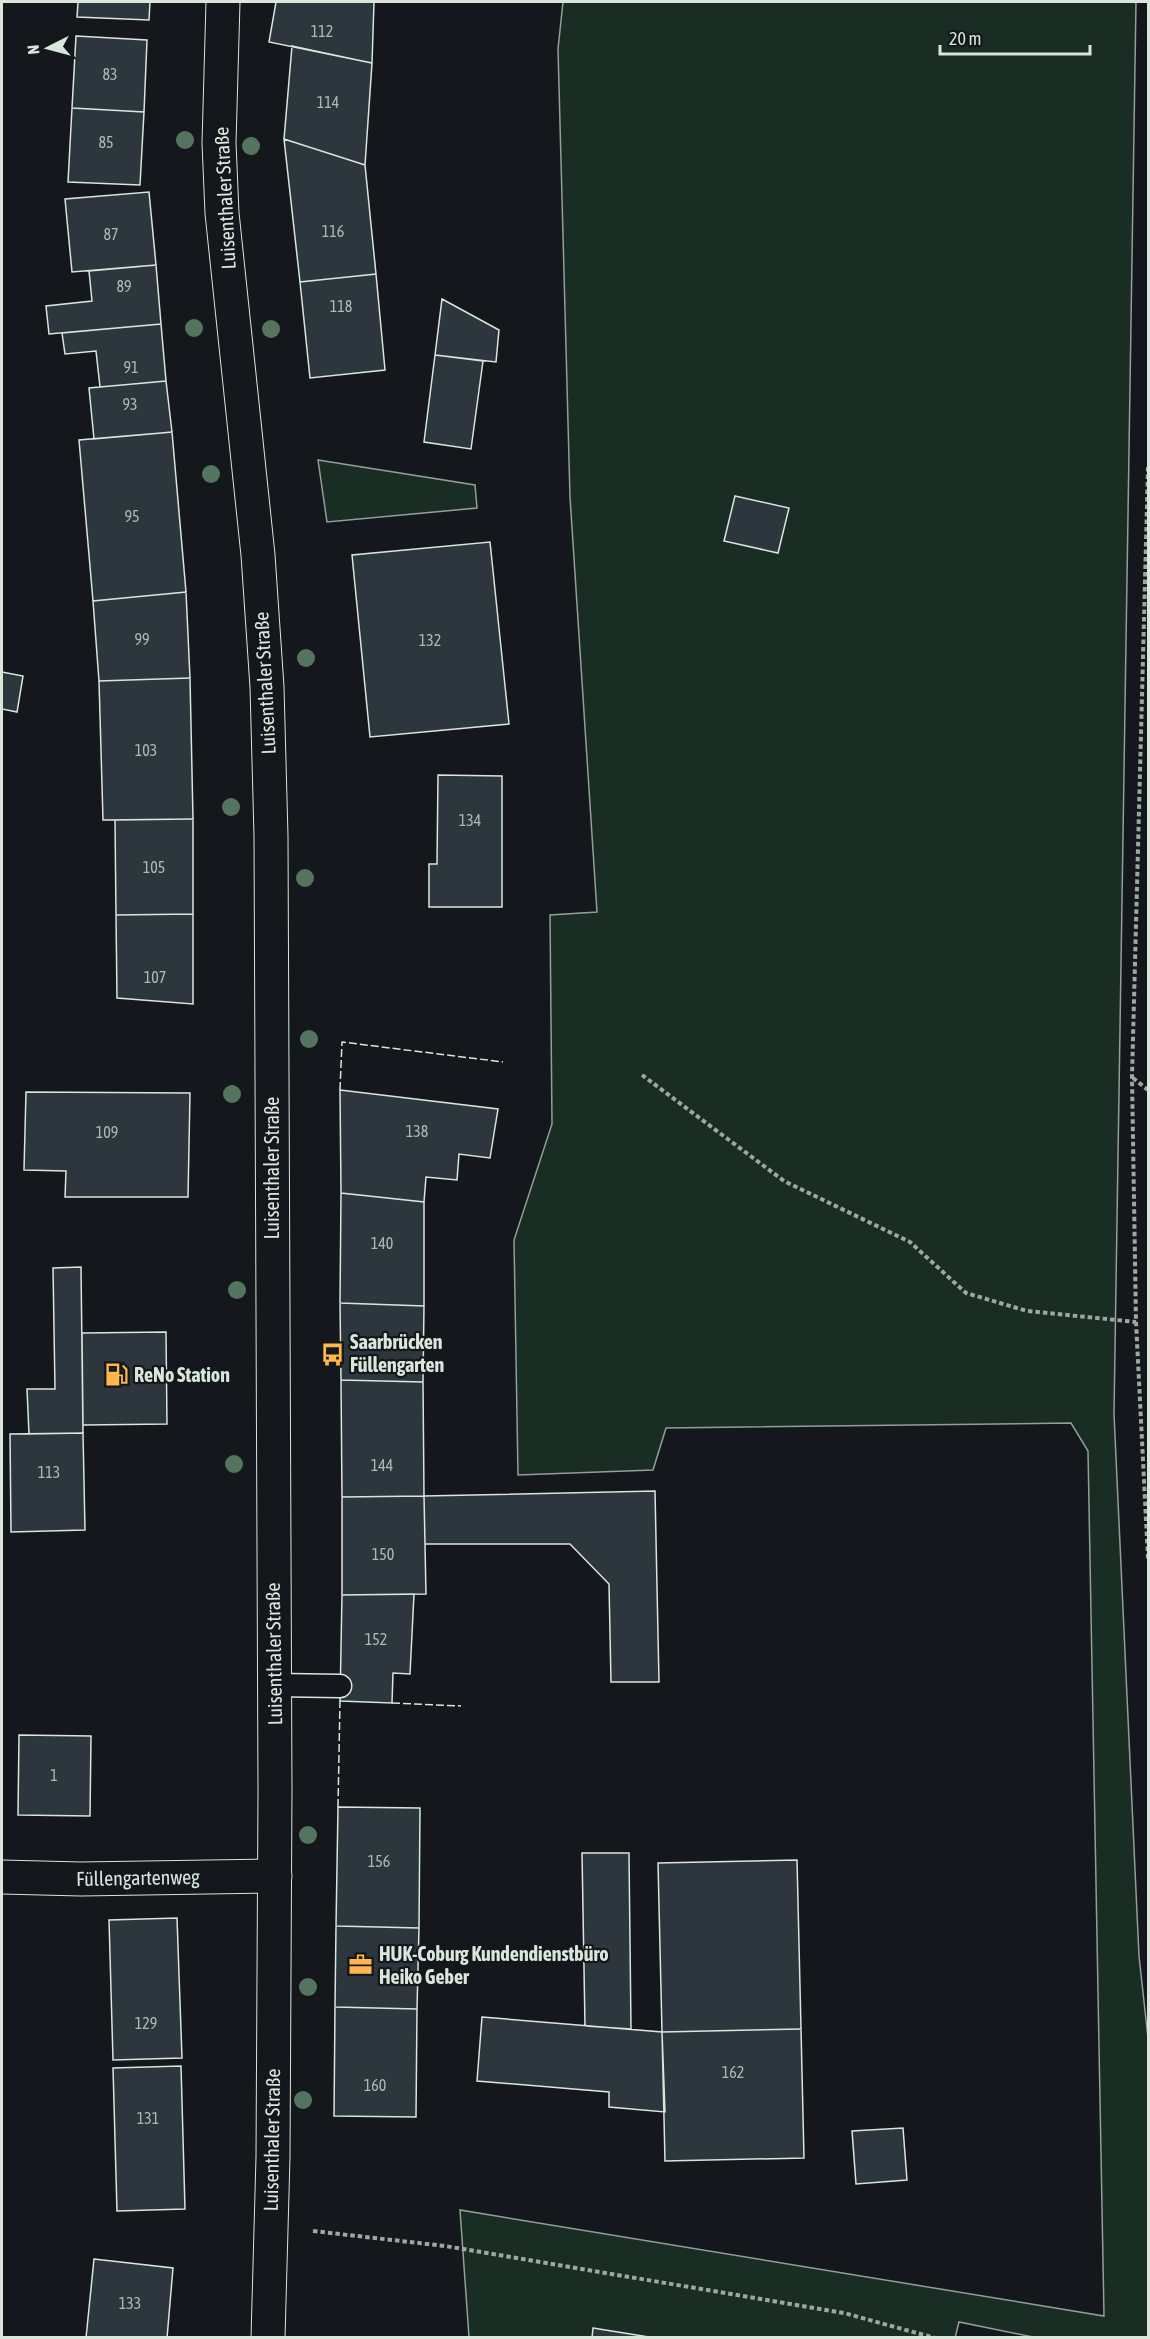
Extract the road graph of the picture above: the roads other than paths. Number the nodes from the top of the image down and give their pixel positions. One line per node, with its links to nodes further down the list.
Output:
1 (223, 2): 2 (main road, Luisenthaler Straße)
2 (275, 1685): 3 (lane); 4 (main road, Luisenthaler Straße)
3 (340, 1686)
4 (275, 1876): 5 (main road, Füllengartenweg); 6 (main road, Luisenthaler Straße)
5 (2, 1877)
6 (268, 2337)

